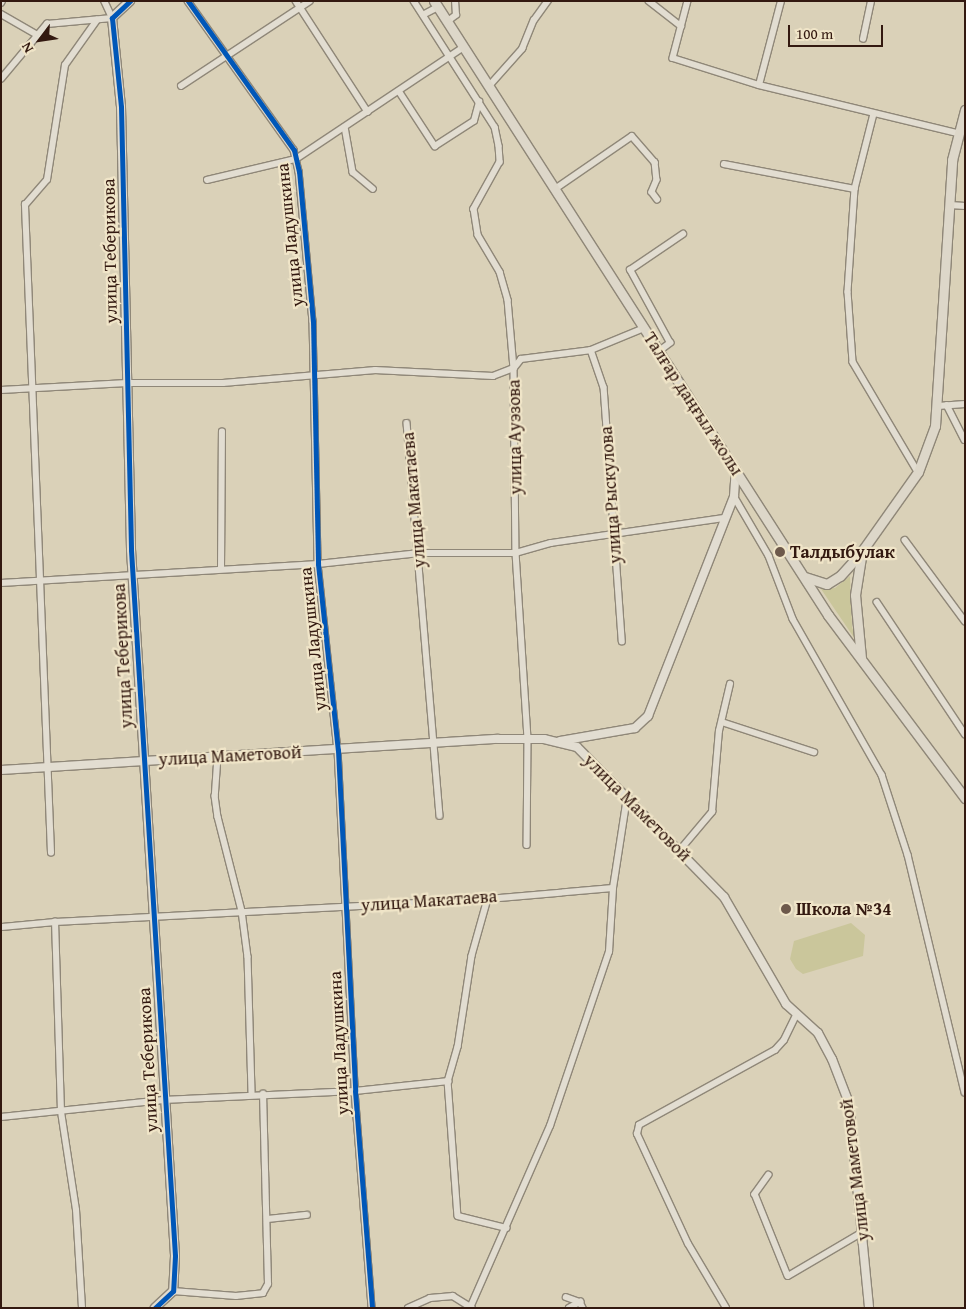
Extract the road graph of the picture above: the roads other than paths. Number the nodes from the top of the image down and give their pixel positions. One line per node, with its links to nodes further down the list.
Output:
1 (104, 1): 17 (street)
2 (130, 1): 17 (street)
3 (188, 1): 24 (street, улица Ладушкина)
4 (296, 1): 14 (street)
5 (310, 1): 14 (street)
6 (414, 1): 15 (street, улица Ауэзова)
7 (455, 1): 19 (street)
8 (548, 1): 29 (street)
9 (650, 1): 20 (street)
10 (688, 1): 20 (street)
11 (782, 1): 27 (street)
12 (871, 1): 22 (street)
13 (436, 4): 15 (street); 19 (main road, Талғар даңғыл жолы)
14 (300, 7): 24 (street); 33 (street)
15 (423, 15): 25 (street, улица Ауэзова)
16 (2, 18): 21 (street)
17 (112, 18): 18 (street); 52 (street, улица Теберикова)
18 (97, 20): 21 (street); 53 (street)
19 (448, 21): 23 (main road, Талғар даңғыл жолы)
20 (680, 26): 27 (street)
21 (36, 34): 26 (street)
22 (863, 39)
23 (464, 47): 25 (street); 29 (main road, Талғар даңғыл жолы)
24 (226, 55): 28 (street); 37 (street, улица Ладушкина)
25 (452, 56): 30 (street); 31 (street, улица Ауэзова)
26 (1, 80)
27 (759, 85): 34 (street)
28 (180, 86)
29 (489, 86): 41 (main road, Талғар даңғыл жолы)
30 (399, 91): 31 (street); 33 (street)
31 (479, 102): 50 (street, улица Ауэзова)
32 (965, 110): 36 (main road)
33 (368, 112): 35 (street)
34 (874, 114): 36 (street); 42 (street)
35 (345, 127): 37 (street); 40 (street)
36 (958, 133): 44 (main road)
37 (296, 159): 39 (street); 51 (street, улица Ладушкина)
38 (724, 164): 42 (street)
39 (207, 180)
40 (373, 189)
41 (555, 189): 43 (street); 47 (main road, Талғар даңғыл жолы)
42 (855, 189): 61 (street)
43 (657, 199)
44 (950, 205): 45 (street); 56 (main road)
45 (965, 206)
46 (683, 234): 49 (street)
47 (644, 328): 48 (street); 49 (main road, Талғар даңғыл жолы)
48 (591, 350): 50 (street); 64 (street, улица Рыскулова)
49 (659, 351): 60 (main road, Талғар даңғыл жолы)
50 (514, 368): 51 (street); 68 (street, улица Ауэзова)
51 (314, 377): 52 (street); 69 (street, улица Ладушкина)
52 (127, 383): 53 (street); 71 (street, улица Теберикова)
53 (30, 389): 54 (street); 73 (street)
54 (1, 390)
55 (965, 404): 56 (street)
56 (943, 406): 59 (street); 61 (main road)
57 (407, 423): 67 (street, улица Макатаева)
58 (222, 432): 70 (street)
59 (965, 440)
60 (736, 470): 62 (street); 72 (main road, Талғар даңғыл жолы)
61 (918, 472): 66 (main road)
62 (734, 496): 63 (street); 107 (street)
63 (724, 518): 64 (street); 83 (street)
64 (615, 535): 68 (street); 77 (street, улица Рыскулова)
65 (905, 540): 76 (street)
66 (862, 551): 72 (main road); 78 (main road)
67 (419, 553): 68 (street); 69 (street); 84 (street, улица Макатаева)
68 (516, 553): 82 (street, улица Ауэзова)
69 (318, 564): 70 (street); 85 (street, улица Ладушкина)
70 (221, 569): 71 (street)
71 (132, 574): 73 (street); 88 (street, улица Теберикова)
72 (804, 576): 78 (main road, Талғар даңғыл жолы)
73 (38, 579): 74 (street); 89 (street)
74 (1, 583)
75 (877, 602): 81 (street)
76 (965, 621)
77 (622, 641)
78 (861, 659): 92 (main road, Талғар даңғыл жолы)
79 (730, 684): 80 (street)
80 (722, 722): 86 (street); 95 (street)
81 (965, 734)
82 (528, 739): 83 (street, улица Маметовой); 84 (street, улица Маметовой); 94 (street, улица Ауэзова)
83 (559, 741): 91 (street, улица Маметовой)
84 (436, 744): 85 (street, улица Маметовой); 93 (street, улица Макатаева)
85 (338, 750): 87 (street, улица Маметовой); 99 (street, улица Ладушкина)
86 (814, 752)
87 (218, 757): 88 (street, улица Маметовой); 100 (street)
88 (143, 761): 89 (street, улица Маметовой); 101 (street, улица Теберикова)
89 (50, 768): 90 (street, улица Маметовой); 96 (street)
90 (1, 770)
91 (627, 798): 95 (street, улица Маметовой); 97 (street)
92 (965, 798)
93 (440, 816)
94 (527, 845)
95 (680, 850): 104 (street, улица Маметовой)
96 (51, 853)
97 (613, 888): 98 (street, улица Макатаева); 116 (street)
98 (488, 899): 99 (street, улица Макатаева); 105 (street)
99 (344, 907): 100 (street, улица Макатаева); 106 (street, улица Ладушкина)
100 (242, 911): 101 (street, улица Макатаева); 108 (street)
101 (154, 915): 102 (street, улица Макатаева); 110 (street, улица Теберикова)
102 (55, 922): 103 (street, улица Макатаева); 111 (street)
103 (1, 927)
104 (796, 1015): 117 (street, улица Маметовой); 127 (street)
105 (448, 1081): 106 (street); 116 (street)
106 (354, 1091): 109 (street); 123 (street, улица Ладушкина)
107 (965, 1092)
108 (252, 1094): 109 (street); 110 (street)
109 (263, 1094): 115 (street)
110 (163, 1100): 111 (street); 118 (street, улица Теберикова)
111 (61, 1112): 112 (street); 121 (street)
112 (1, 1117)
113 (769, 1175): 117 (street)
114 (307, 1214): 115 (street)
115 (268, 1219): 118 (street)
116 (507, 1228): 125 (street)
117 (863, 1232): 128 (street, улица Маметовой)
118 (173, 1291): 122 (street)
119 (566, 1297): 120 (street)
120 (582, 1305): 126 (street)
121 (82, 1308)
122 (156, 1308)
123 (372, 1308)
124 (408, 1308): 125 (street)
125 (471, 1308)
126 (569, 1308)
127 (726, 1308)
128 (869, 1308)

